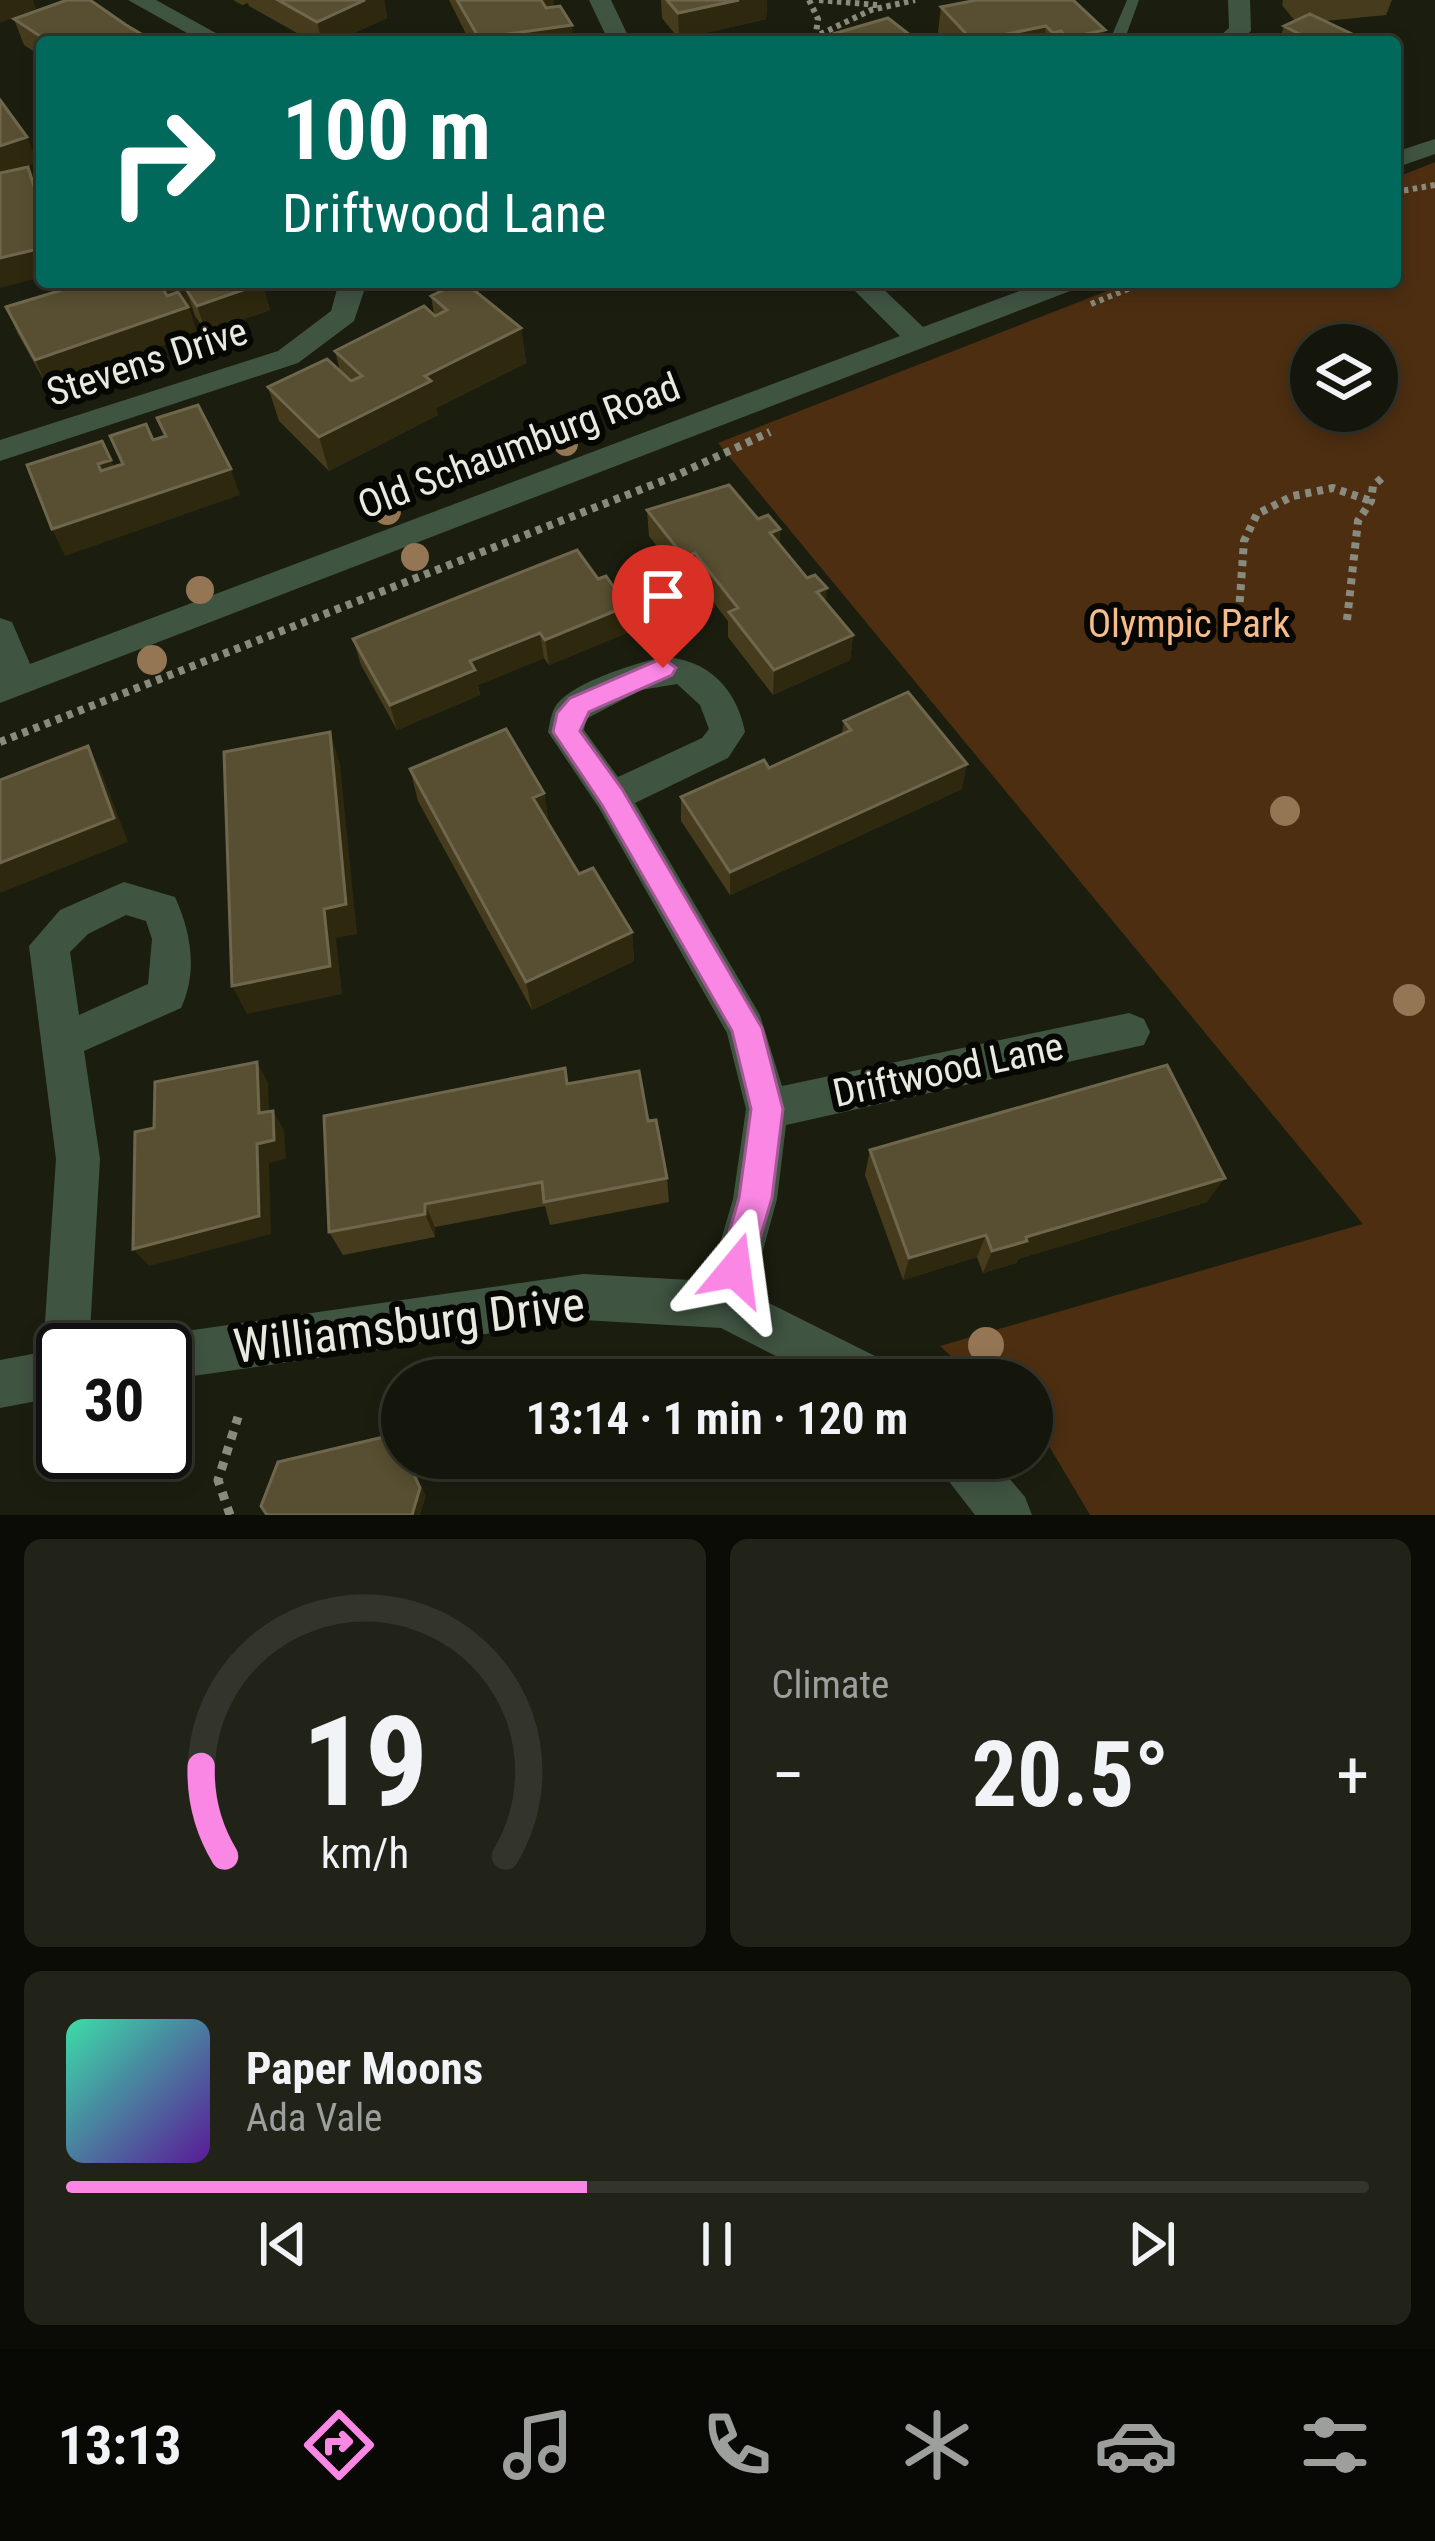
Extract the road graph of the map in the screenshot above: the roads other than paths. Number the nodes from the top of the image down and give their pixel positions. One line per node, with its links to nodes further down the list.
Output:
1 (139, 0): 5 (street)
2 (600, 0): 6 (street)
3 (1133, 0): 7 (lane)
4 (1240, 0): 8 (street)
5 (209, 36)
6 (617, 36)
7 (1121, 36)
8 (1233, 36)
9 (1435, 146): 10 (street)
10 (1401, 158)
11 (351, 288): 15 (street, Stevens Drive)
12 (866, 288): 14 (street)
13 (1076, 294): 14 (street, Old Schaumburg Road)
14 (918, 338): 17 (street, Old Schaumburg Road)
15 (0, 451)
16 (0, 631): 17 (street)
17 (10, 686)
18 (612, 797): 21 (street)
19 (1129, 1032): 21 (street, Driftwood Lane)
20 (63, 1041): 23 (street)
21 (767, 1109): 22 (street)
22 (725, 1305): 24 (street, Williamsburg Drive); 25 (street)
23 (68, 1323)
24 (192, 1353)
25 (831, 1359)
26 (36, 1377): 27 (street)
27 (0, 1384)
28 (978, 1479): 29 (street)
29 (1007, 1515)

